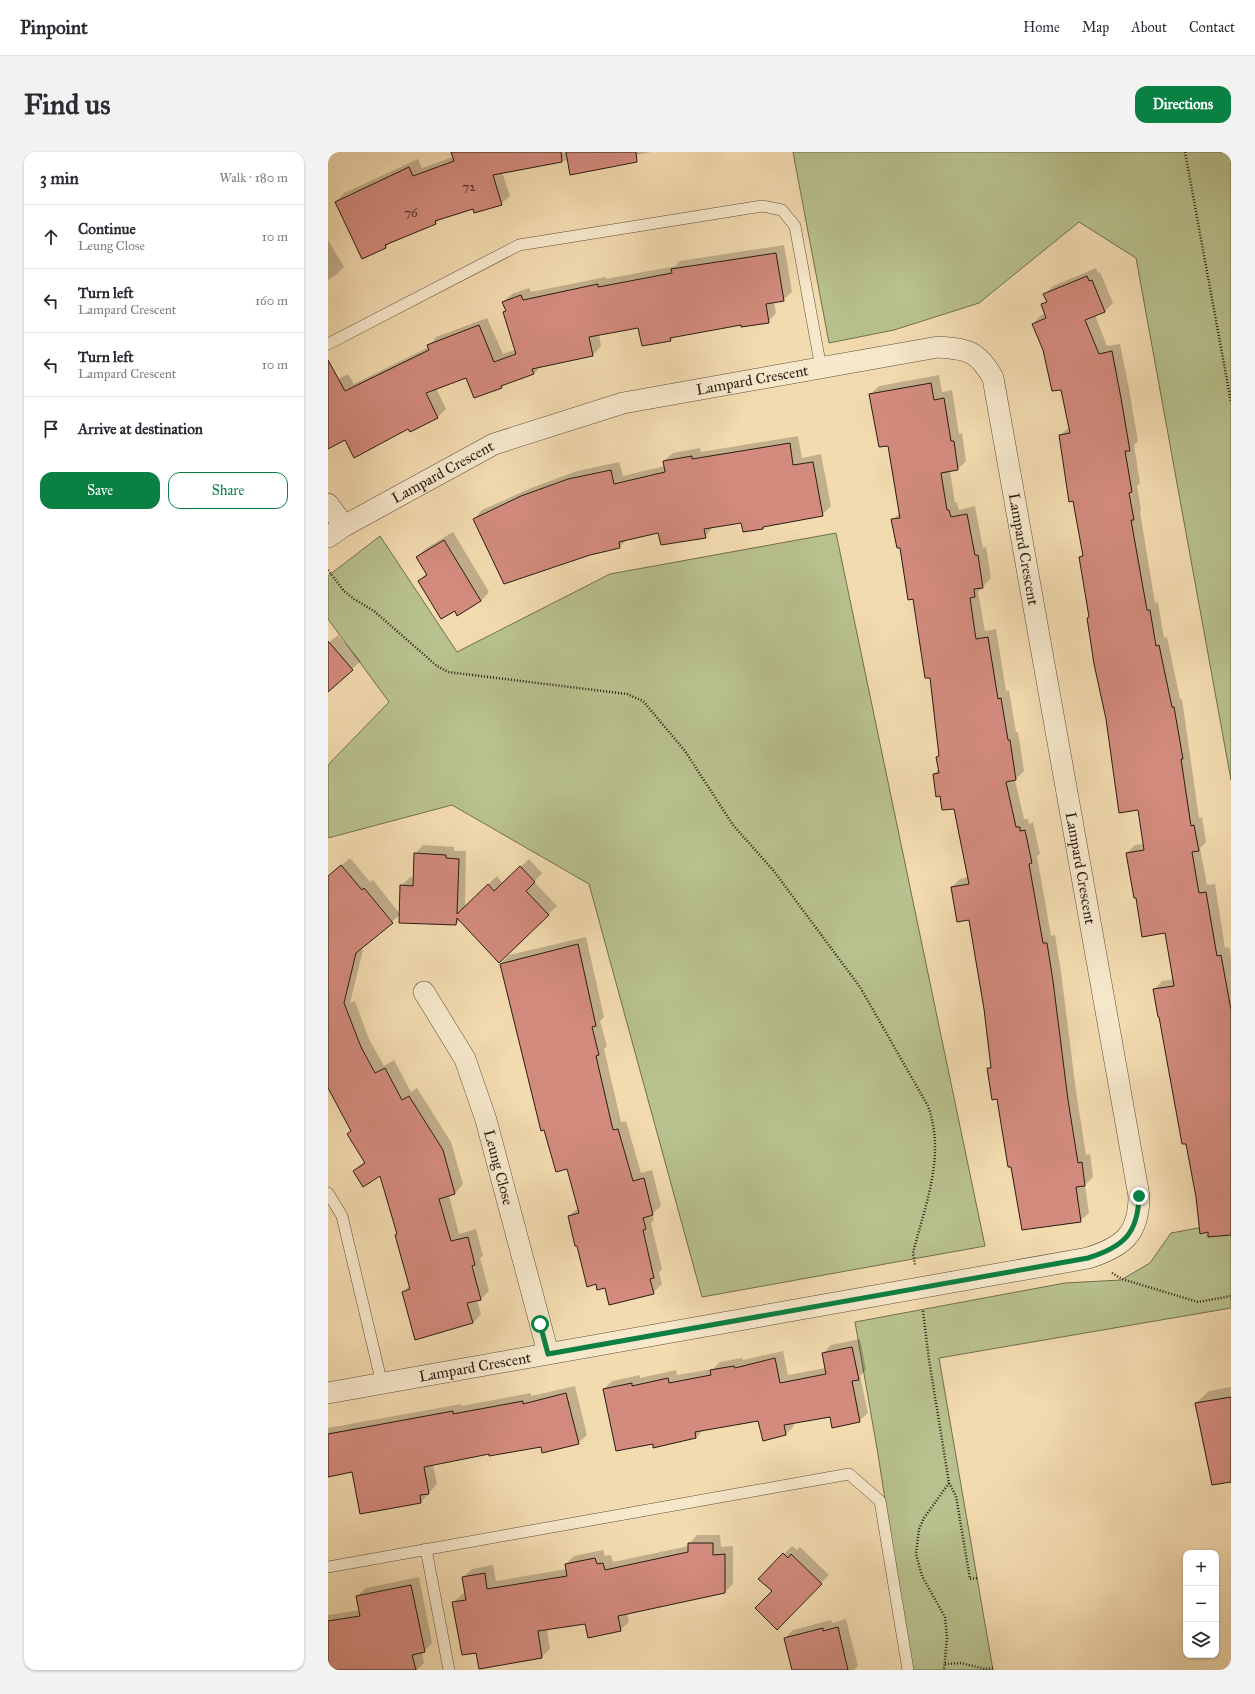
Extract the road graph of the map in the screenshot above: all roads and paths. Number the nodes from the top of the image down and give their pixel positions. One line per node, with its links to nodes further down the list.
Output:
1 (1185, 152): 4 (path)
2 (328, 344): 3 (lane)
3 (821, 368): 6 (street, Lampard Crescent); 10 (street, Lampard Crescent)
4 (1231, 402)
5 (328, 504): 6 (street, Lampard Crescent)
6 (336, 532)
7 (328, 570): 11 (path)
8 (424, 992): 14 (street, Leung Close)
9 (328, 1192): 15 (lane)
10 (1088, 1258): 12 (path); 14 (street, Lampard Crescent)
11 (915, 1268)
12 (1231, 1296)
13 (922, 1306): 17 (path)
14 (548, 1354): 15 (street, Lampard Crescent)
15 (382, 1384): 16 (street, Lampard Crescent)
16 (328, 1393)
17 (949, 1483): 20 (path); 21 (path)
18 (426, 1549): 19 (lane); 23 (lane); 24 (lane)
19 (328, 1567)
20 (977, 1578)
21 (945, 1664): 22 (path); 25 (path)
22 (993, 1668)
23 (449, 1670)
24 (908, 1670)
25 (944, 1670)

